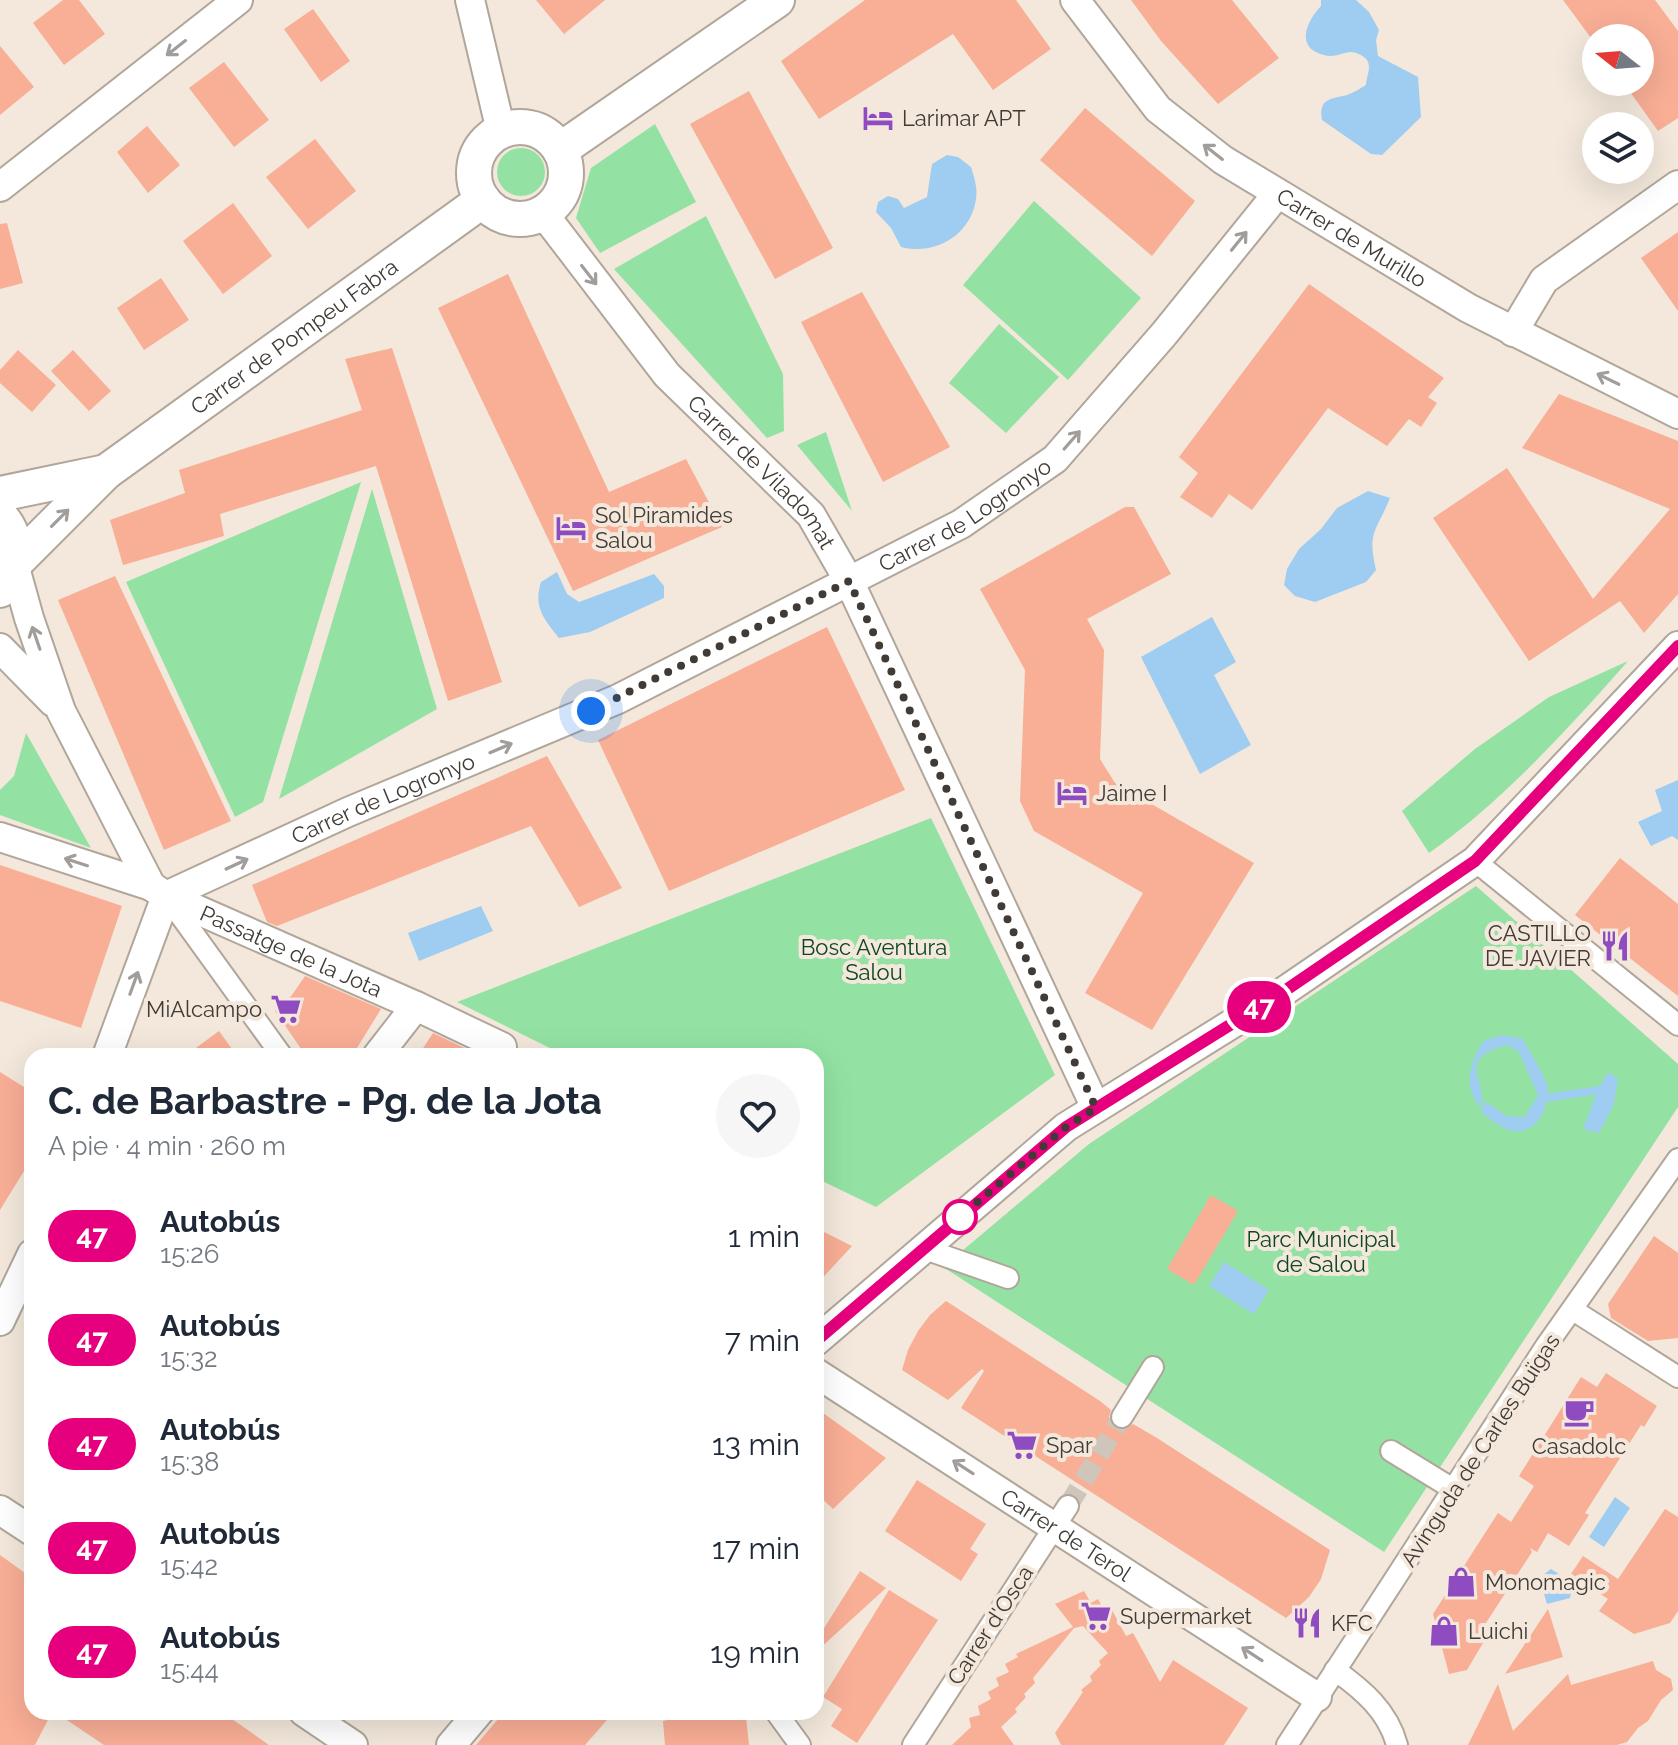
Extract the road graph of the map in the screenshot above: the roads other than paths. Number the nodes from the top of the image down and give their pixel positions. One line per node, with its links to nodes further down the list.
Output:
1 (238, 0): 8 (street, one-way to 8)
2 (470, 0): 5 (street)
3 (777, 0): 6 (street)
4 (1075, 0): 9 (street, Carrer de Murillo, one-way to 4)
5 (501, 131): 6 (street); 10 (street)
6 (560, 150): 11 (street)
7 (1678, 185): 12 (street)
8 (0, 187)
9 (1277, 194): 12 (street, Carrer de Murillo); 17 (street, Carrer de Logronyo, one-way to 9)
10 (483, 200): 11 (street); 14 (street, Carrer de Pompeu Fabra)
11 (543, 213): 17 (street, Carrer de Viladomat, one-way to 17)
12 (1513, 332): 13 (street, Carrer de Murillo, one-way to 12)
13 (1678, 414)
14 (106, 472): 15 (street, Carrer de Pompeu Fabra); 16 (street, Carrer de Pompeu Fabra, one-way to 14)
15 (0, 493): 16 (street)
16 (6, 551): 20 (street, one-way to 16)
17 (849, 581): 23 (street, Carrer de Logronyo, one-way to 17); 30 (street, Carrer de Viladomat)
18 (1678, 646): 22 (street)
19 (0, 648): 20 (street)
20 (61, 711): 23 (street)
21 (0, 837): 23 (street, Passatge de la Jota, one-way to 21)
22 (1475, 861): 25 (street); 30 (street)
23 (158, 891): 24 (street, Passatge de la Jota); 27 (street, one-way to 23); 28 (street)
24 (416, 1006): 26 (street, Passatge de la Jota); 29 (street)
25 (1678, 1025)
26 (502, 1047)
27 (109, 1048)
28 (276, 1048)
29 (383, 1048)
30 (1096, 1108): 32 (street)
31 (1678, 1159): 36 (street, Avinguda de Carles Buïgas)
32 (922, 1248): 34 (street); 37 (street)
33 (24, 1268): 35 (street)
34 (1008, 1278)
35 (4, 1302)
36 (1573, 1310): 39 (street); 43 (street, Avinguda de Carles Buïgas)
37 (824, 1334)
38 (1153, 1367): 41 (street)
39 (1678, 1377)
40 (824, 1378): 45 (street, Carrer de Terol, one-way to 40)
41 (1122, 1417)
42 (1391, 1451): 43 (street)
43 (1453, 1489): 47 (street, Avinguda de Carles Buïgas)
44 (0, 1510): 46 (street)
45 (1061, 1516): 48 (street, Carrer de Terol, one-way to 45); 55 (street, Carrer d'Osca)
46 (24, 1526)
47 (1335, 1670): 48 (street, Avinguda de Carles Buïgas); 57 (street)
48 (1317, 1697): 56 (street, Avinguda de Carles Buïgas)
49 (316, 1720): 52 (street)
50 (472, 1720): 53 (street)
51 (782, 1720): 54 (street)
52 (353, 1745)
53 (451, 1745)
54 (800, 1745)
55 (913, 1745)
56 (1287, 1745)
57 (1397, 1745)

